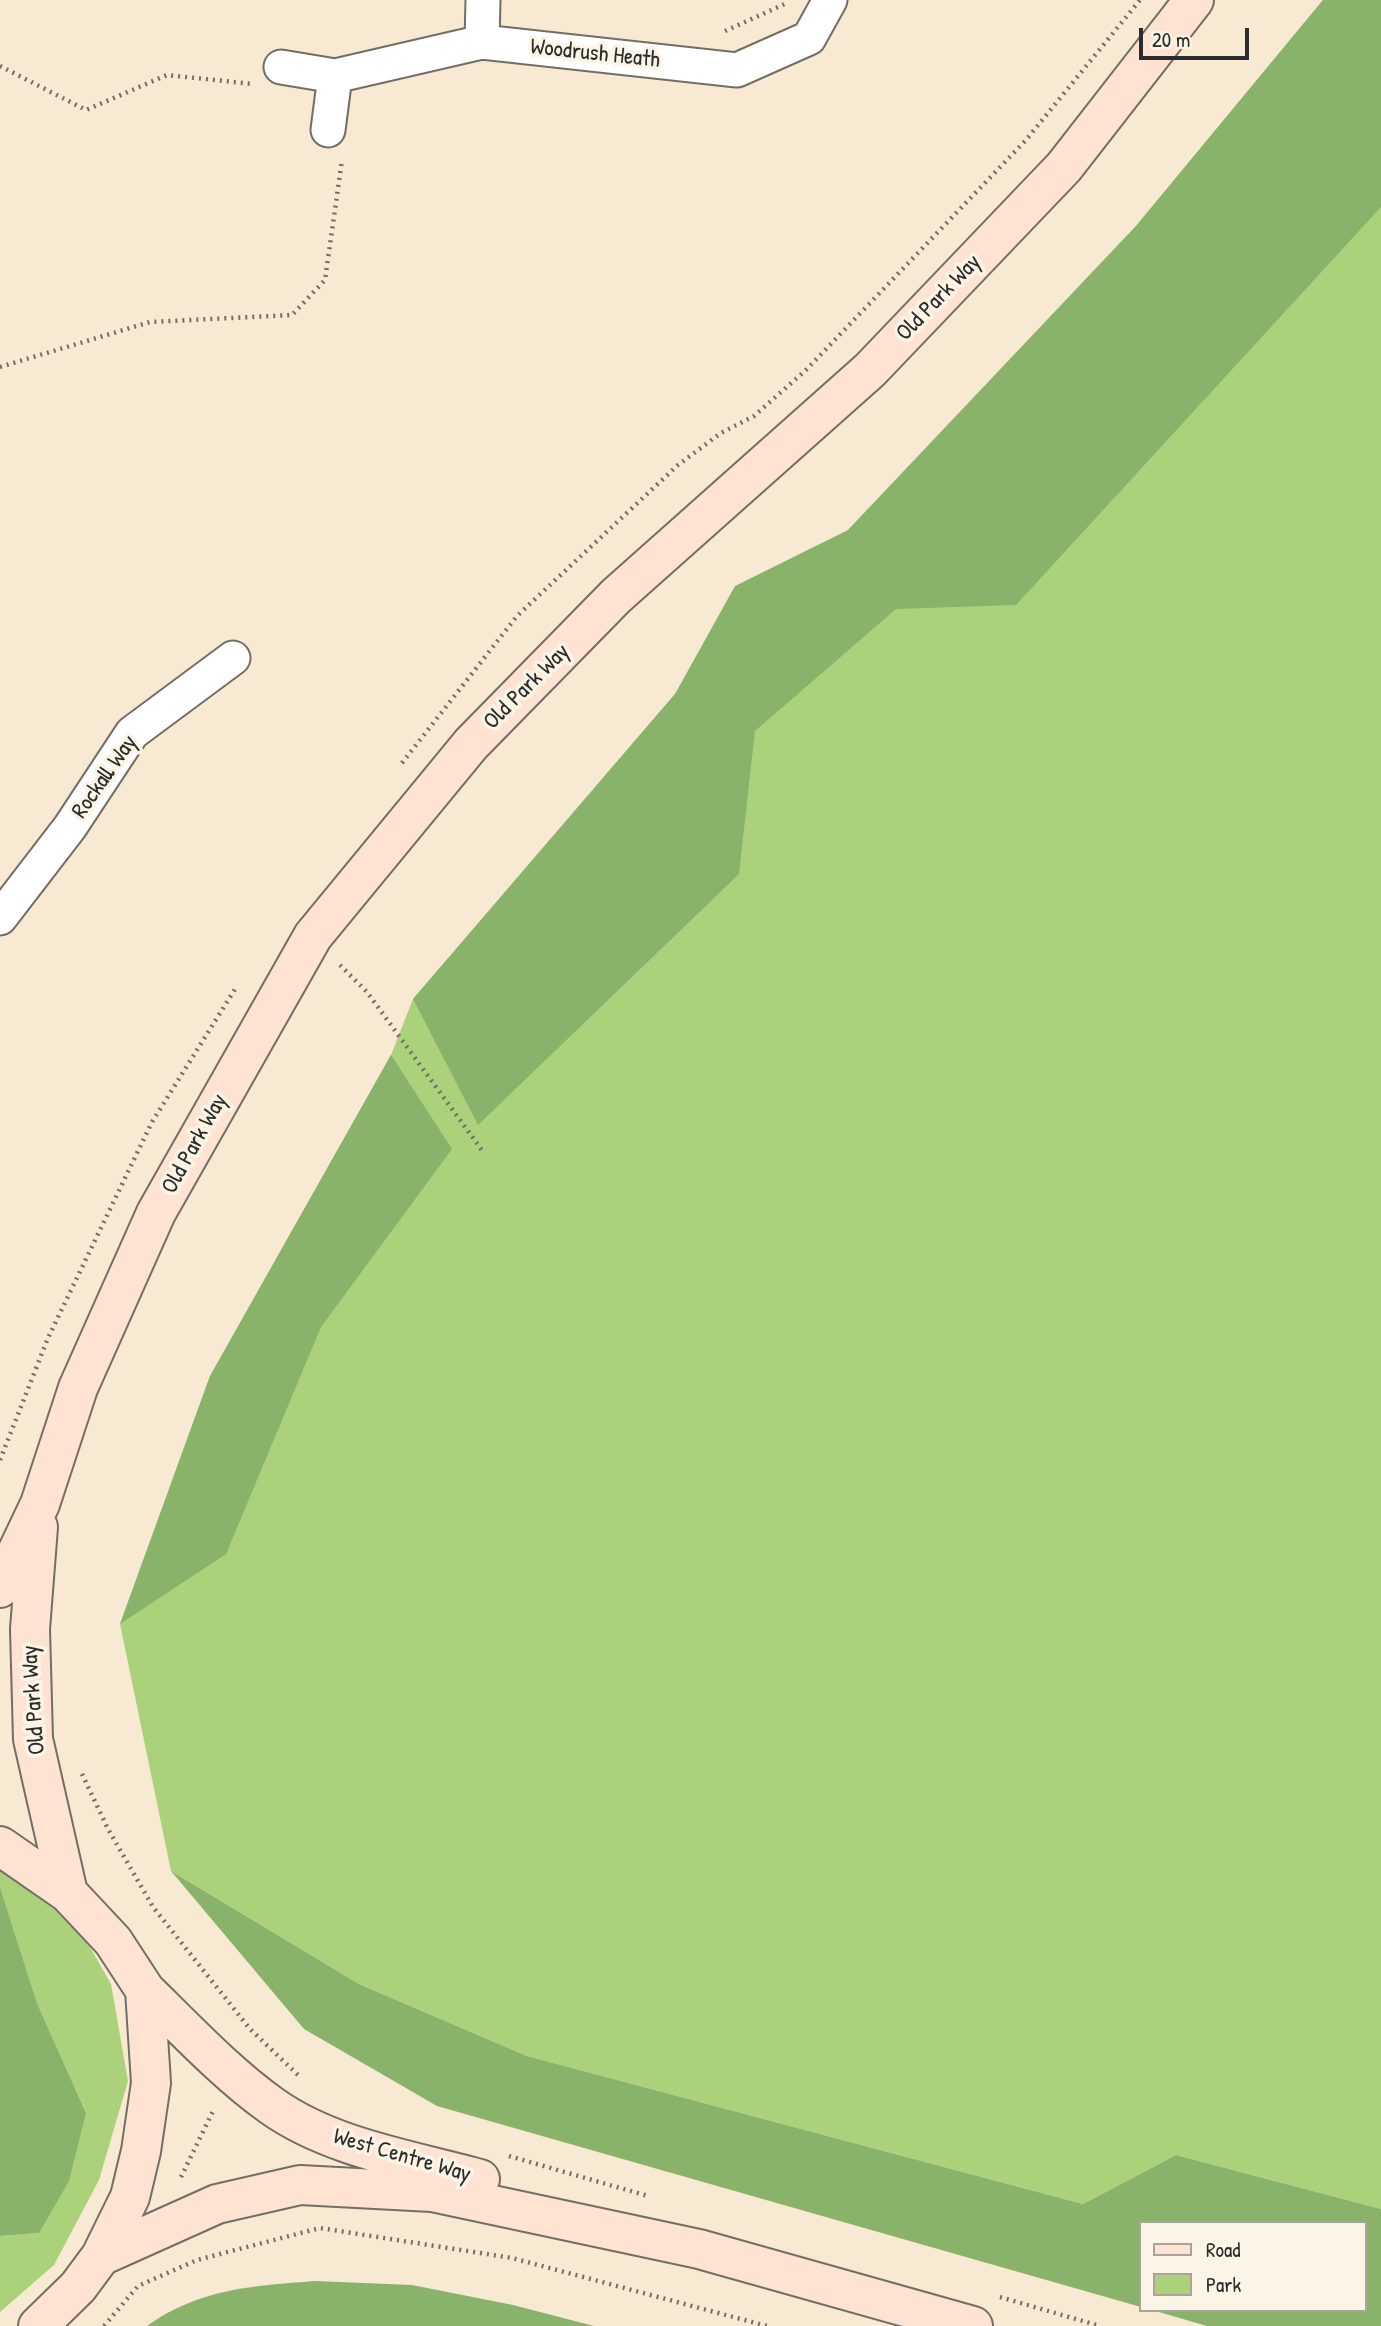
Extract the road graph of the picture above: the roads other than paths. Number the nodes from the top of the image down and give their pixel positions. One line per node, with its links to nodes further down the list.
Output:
1 (483, 0): 4 (street)
2 (830, 0): 4 (street, Woodrush Heath)
3 (1194, 0): 10 (main road, Old Park Way)
4 (482, 42): 6 (street, Woodrush Heath)
5 (281, 67): 6 (street, Woodrush Heath)
6 (335, 76): 7 (street)
7 (328, 130)
8 (233, 658): 9 (street, Rockall Way)
9 (0, 918)
10 (40, 1504): 11 (main road, Old Park Way); 13 (main road, Old Park Way)
11 (0, 1588)
12 (0, 1846): 13 (main road, West Centre Way)
13 (68, 1893): 14 (main road, West Centre Way)
14 (145, 1990): 15 (main road, West Centre Way); 16 (main road)
15 (699, 2249): 16 (main road, West Centre Way); 18 (main road, West Centre Way)
16 (102, 2256): 17 (main road)
17 (38, 2326)
18 (973, 2326)

